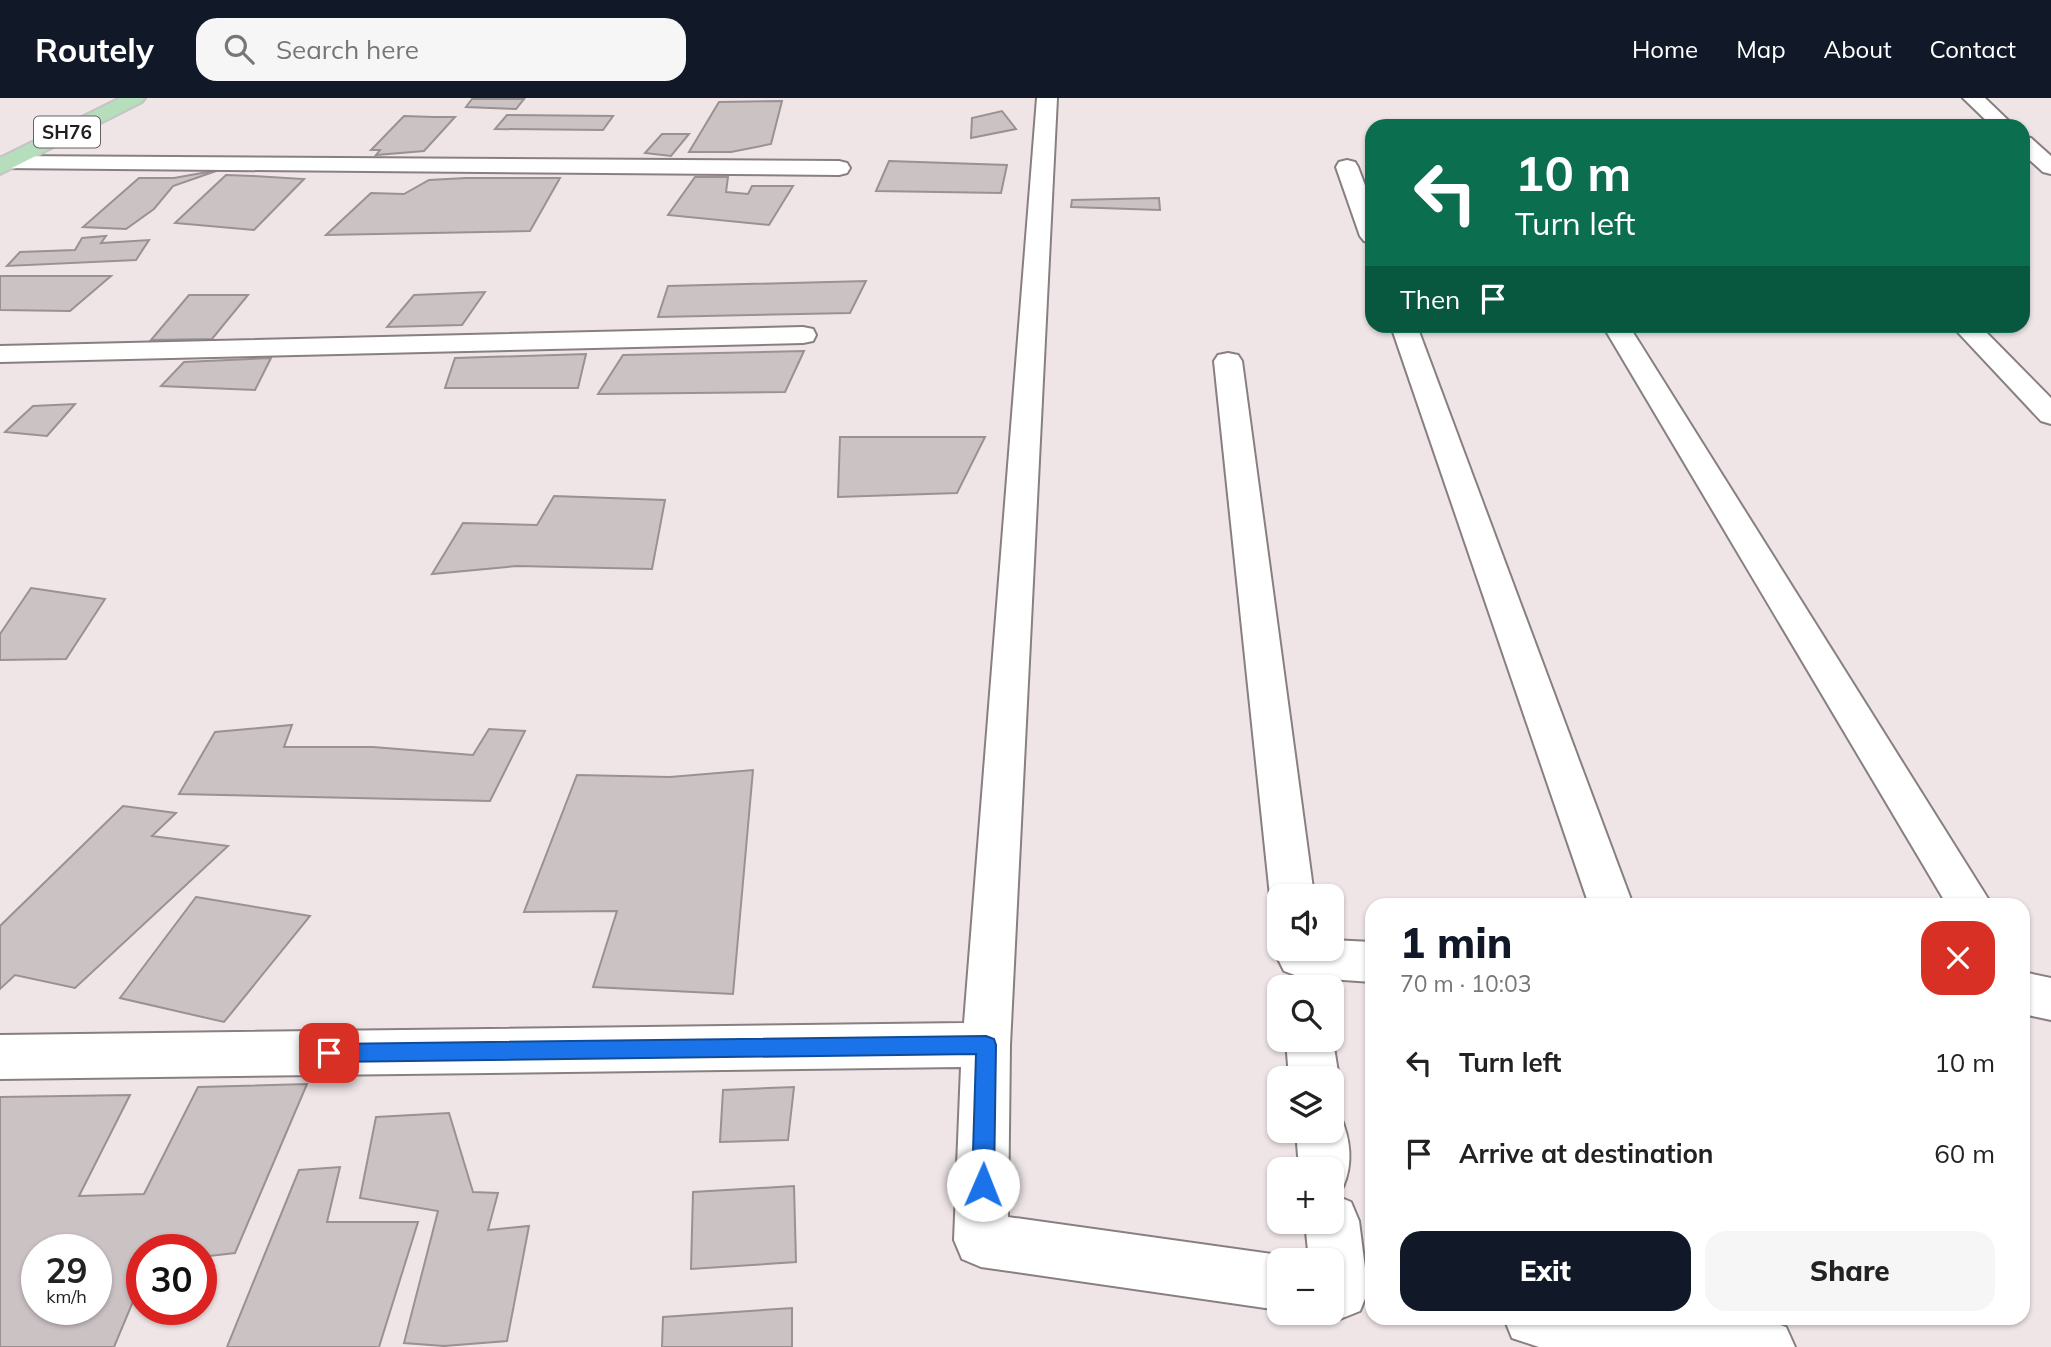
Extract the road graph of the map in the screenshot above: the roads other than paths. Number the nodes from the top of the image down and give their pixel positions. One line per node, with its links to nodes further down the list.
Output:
1 (135, 98): 6 (main road, SH76)
2 (1048, 98): 25 (street)
3 (1973, 98): 4 (street)
4 (1996, 119)
5 (2030, 153): 9 (street)
6 (3, 165): 8 (street)
7 (1347, 167): 10 (street)
8 (839, 168)
9 (2045, 174)
10 (1365, 217)
11 (1407, 333): 19 (street)
12 (1620, 333): 20 (street)
13 (1972, 333): 17 (street)
14 (803, 335): 15 (street)
15 (0, 354)
16 (1228, 360): 18 (street)
17 (2051, 415)
18 (1291, 884)
19 (1608, 898)
20 (1966, 898)
21 (1365, 962): 22 (street)
22 (1300, 964)
23 (2030, 994): 24 (street)
24 (2051, 999)
25 (986, 1045): 26 (street); 28 (street)
26 (0, 1057)
27 (1335, 1234): 29 (street)
28 (1267, 1281)
29 (1348, 1292)
30 (1588, 1325): 31 (street)
31 (1766, 1347)

